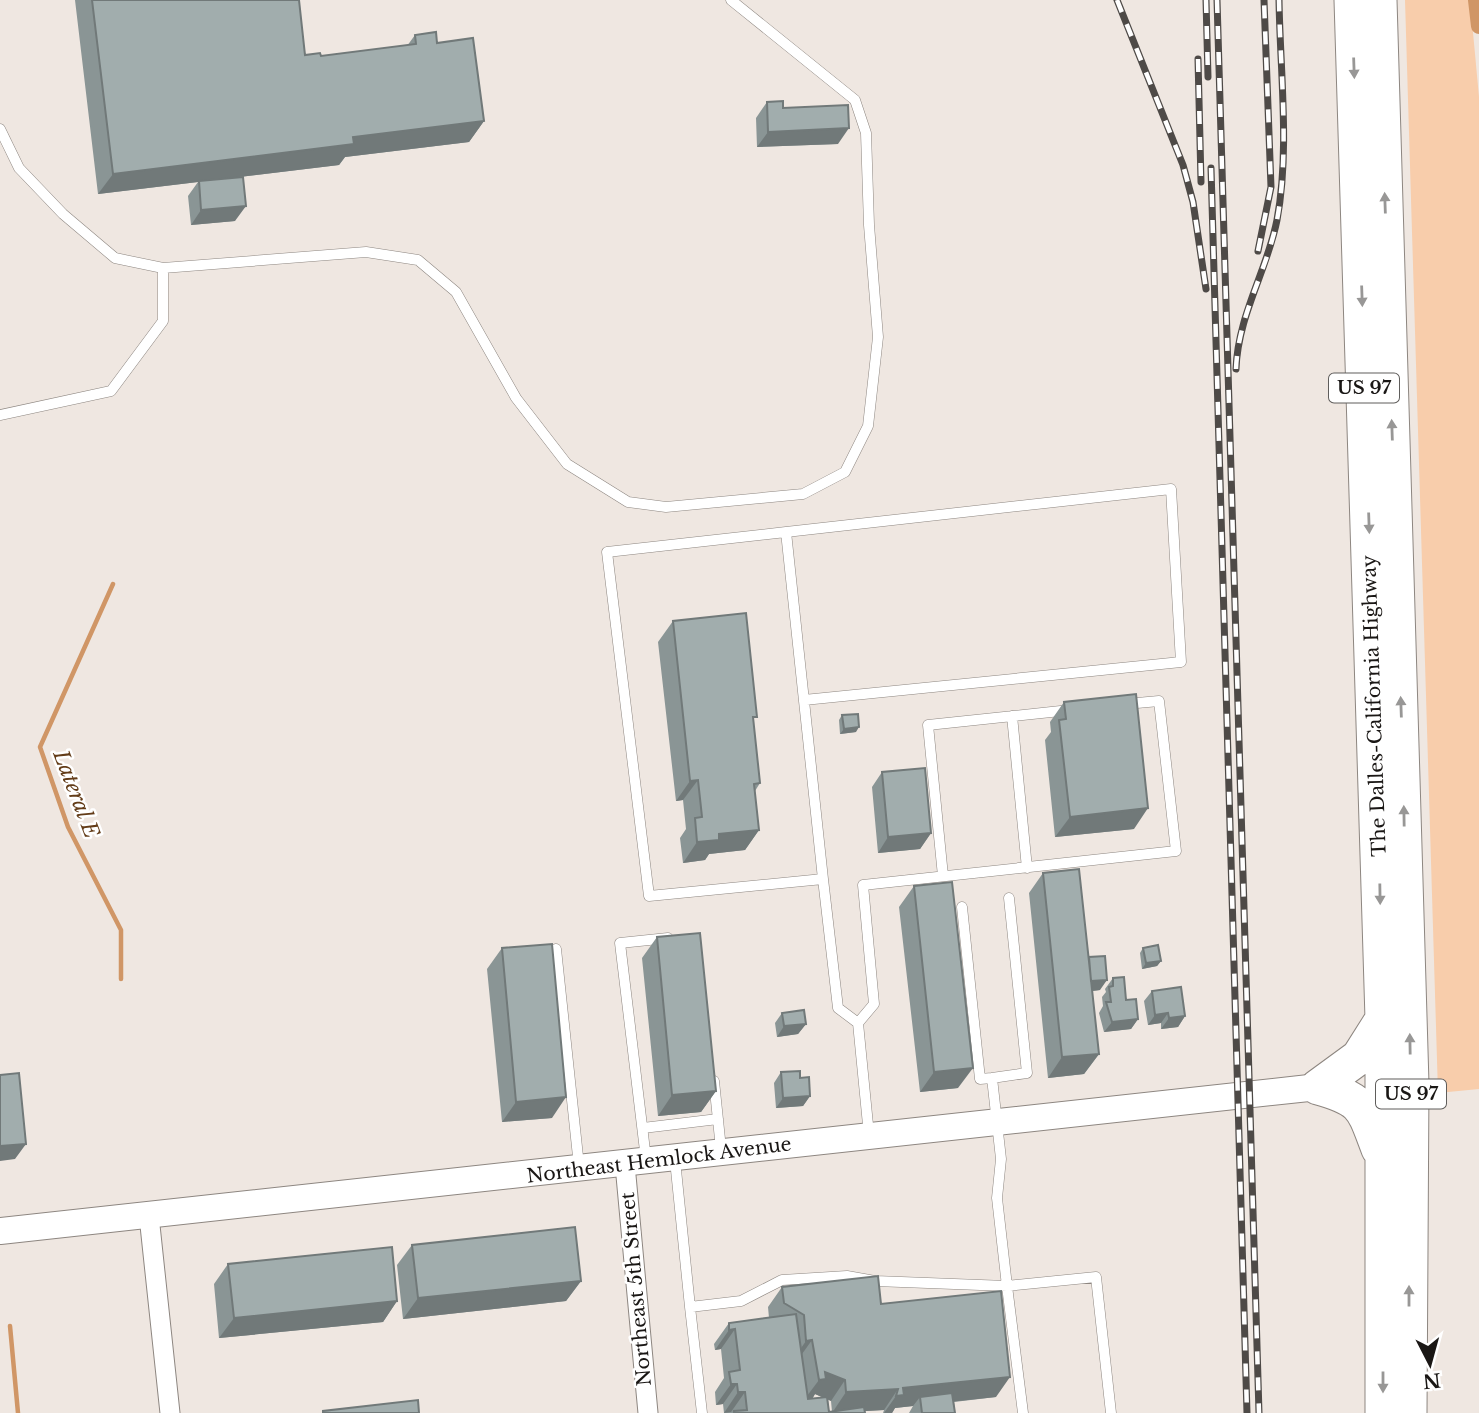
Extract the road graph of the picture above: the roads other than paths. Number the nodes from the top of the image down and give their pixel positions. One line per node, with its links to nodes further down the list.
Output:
1 (731, 0): 5 (lane)
2 (1352, 0): 19 (highway, The Dalles-California Highway / US 97, one-way to 19)
3 (1379, 0): 43 (highway, The Dalles-California Highway / US 97, one-way to 3)
4 (0, 130): 5 (lane)
5 (163, 268): 6 (lane)
6 (0, 415)
7 (786, 532): 8 (lane); 8 (lane); 14 (lane)
8 (804, 700): 14 (lane)
9 (1119, 705): 12 (lane)
10 (1079, 709): 11 (lane)
11 (1012, 716): 12 (lane); 13 (lane)
12 (1027, 868): 13 (lane)
13 (943, 876): 20 (lane)
14 (823, 879): 20 (lane)
15 (1009, 898): 22 (lane)
16 (962, 906): 22 (lane)
17 (674, 937): 26 (lane)
18 (556, 949): 32 (lane)
19 (1383, 1019): 23 (highway); 31 (highway, The Dalles-California Highway / US 97)
20 (858, 1023): 27 (lane)
21 (713, 1066): 24 (lane)
22 (992, 1078): 25 (lane)
23 (1318, 1087): 25 (street, Northeast Hemlock Avenue); 31 (highway)
24 (718, 1119): 26 (lane); 28 (lane)
25 (997, 1122): 27 (street, Northeast Hemlock Avenue); 35 (lane)
26 (643, 1128): 30 (lane)
27 (869, 1135): 28 (street, Northeast Hemlock Avenue)
28 (722, 1153): 29 (street, Northeast Hemlock Avenue)
29 (675, 1159): 30 (street, Northeast Hemlock Avenue); 36 (lane)
30 (636, 1164): 32 (street, Northeast Hemlock Avenue); 38 (street, Northeast 5th Street)
31 (1385, 1167): 42 (highway, The Dalles-California Highway / US 97, one-way to 42)
32 (580, 1170): 33 (street, Northeast Hemlock Avenue)
33 (149, 1216): 34 (street, Northeast Hemlock Avenue); 37 (street)
34 (0, 1231)
35 (1007, 1286): 36 (lane); 40 (lane); 41 (lane)
36 (690, 1307): 39 (lane)
37 (170, 1413)
38 (648, 1413)
39 (702, 1413)
40 (1023, 1413)
41 (1111, 1413)
42 (1383, 1413)
43 (1409, 1413)

